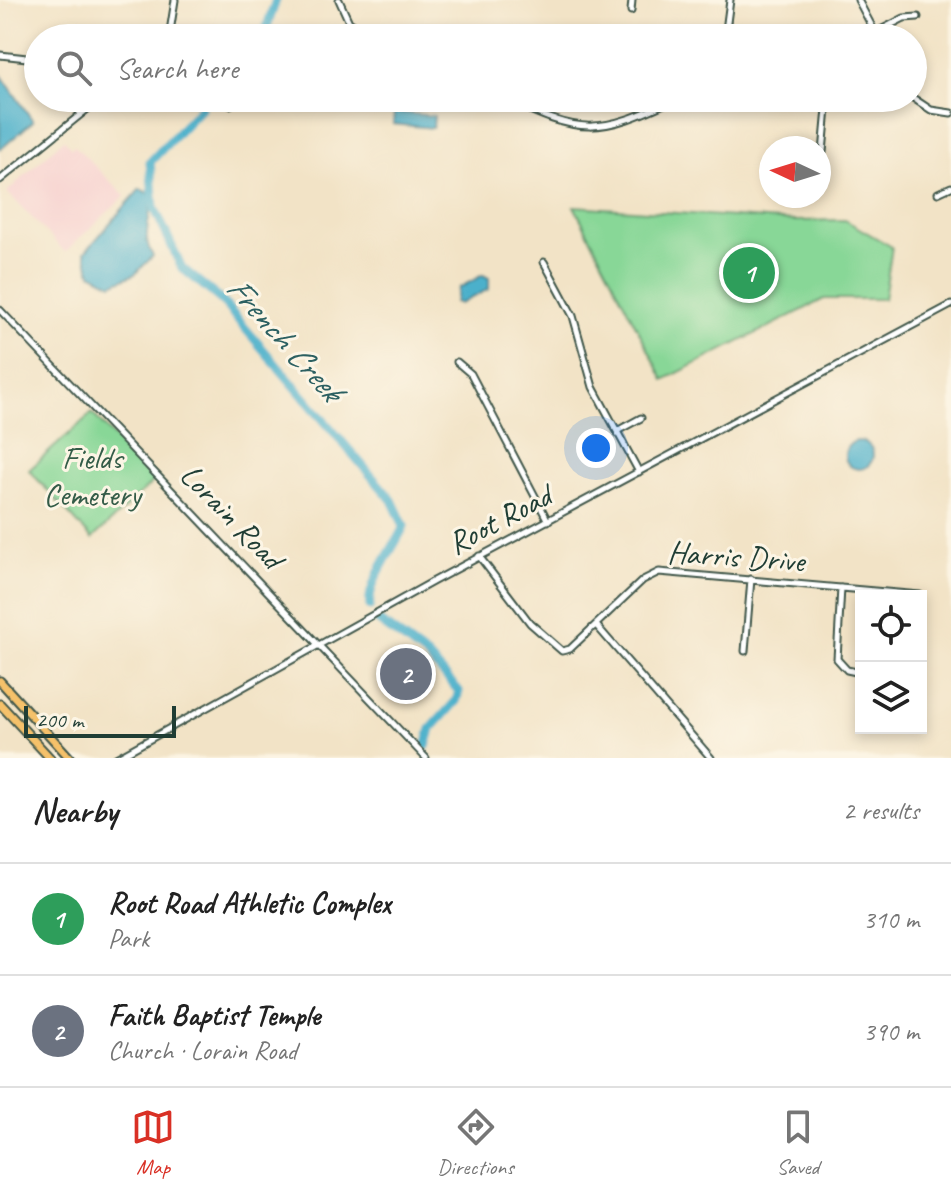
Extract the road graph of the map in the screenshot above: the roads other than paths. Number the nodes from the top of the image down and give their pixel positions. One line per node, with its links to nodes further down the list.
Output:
1 (175, 0): 8 (street)
2 (339, 0): 9 (street)
3 (632, 0): 6 (street)
4 (730, 0): 10 (street)
5 (858, 0): 11 (street)
6 (631, 11)
7 (918, 17): 12 (street)
8 (171, 24)
9 (352, 24)
10 (727, 24)
11 (870, 24)
12 (894, 24)
13 (0, 55): 14 (street)
14 (24, 58)
15 (927, 107): 20 (street)
16 (84, 112): 21 (street)
17 (534, 112): 18 (street)
18 (645, 112)
19 (827, 112): 22 (street)
20 (951, 113)
21 (81, 114): 23 (street)
22 (824, 136)
23 (0, 180)
24 (951, 187): 25 (street)
25 (938, 193)
26 (544, 262): 31 (street)
27 (951, 305): 32 (street, Root Road)
28 (0, 310): 39 (street, Lorain Road)
29 (457, 362): 33 (street)
30 (641, 418): 31 (street)
31 (617, 431): 32 (street)
32 (639, 472): 33 (street, Root Road)
33 (548, 521): 34 (street, Root Road)
34 (479, 556): 38 (street, Harris Drive); 39 (street, Root Road)
35 (751, 579): 36 (street, Harris Drive); 38 (street, Harris Drive); 40 (street)
36 (841, 588): 37 (street, Harris Drive); 41 (street)
37 (864, 590)
38 (596, 625): 48 (street)
39 (322, 645): 46 (street, Root Road); 47 (street, Lorain Road)
40 (745, 651)
41 (855, 672)
42 (0, 681): 45 (highway)
43 (0, 704): 44 (highway)
44 (50, 758)
45 (70, 758)
46 (116, 758)
47 (426, 758)
48 (711, 758)

